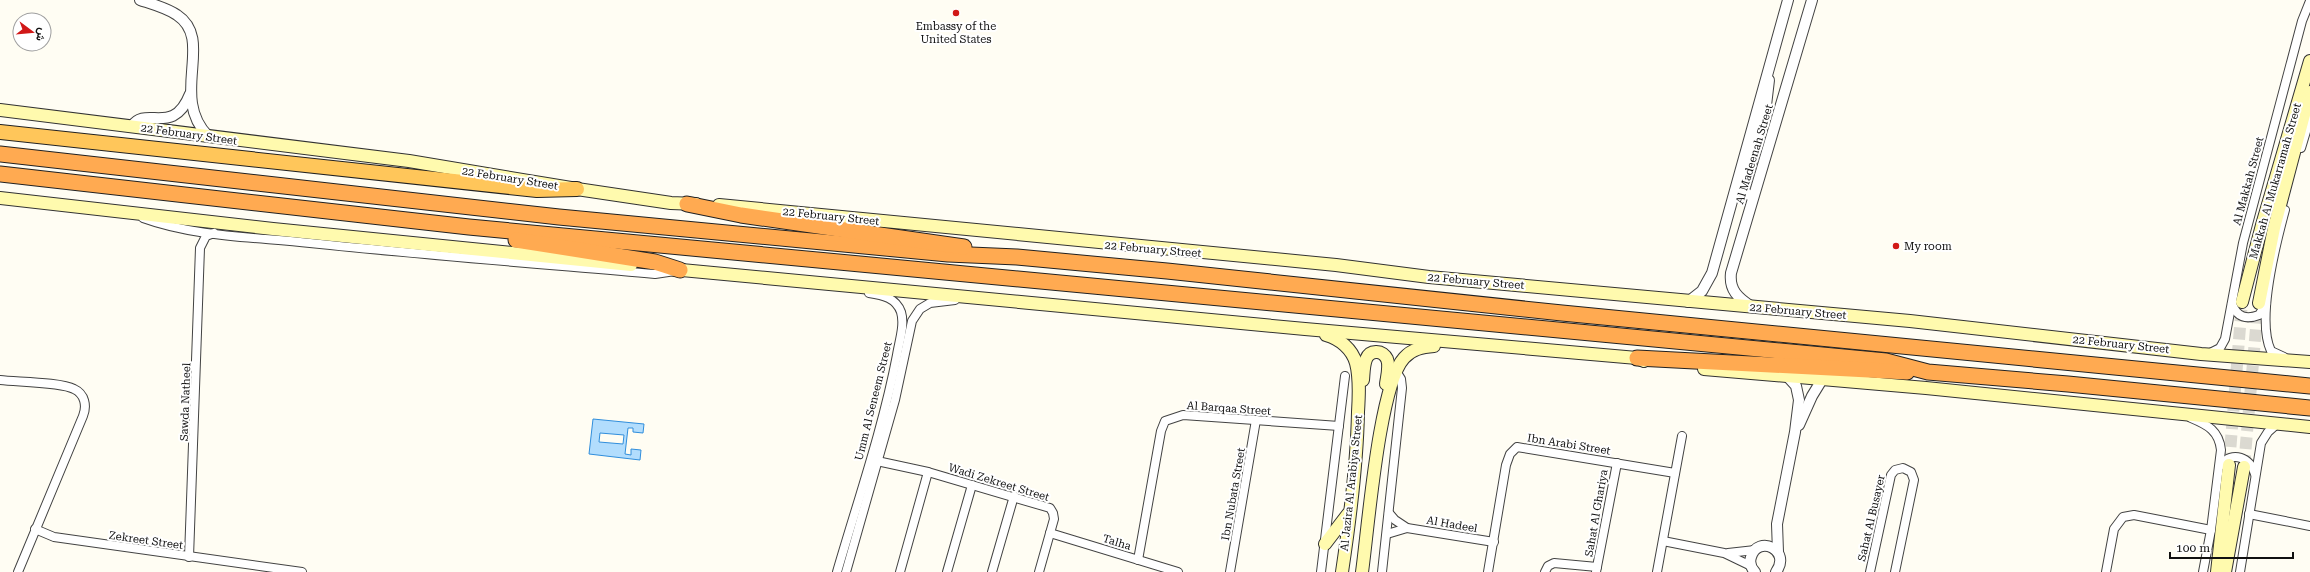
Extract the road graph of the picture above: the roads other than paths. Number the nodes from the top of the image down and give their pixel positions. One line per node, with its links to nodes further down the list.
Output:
1 (140, 0): 7 (street)
2 (1788, 0): 6 (street, Al Madeenah Street)
3 (1812, 0): 18 (street, Al Madeenah Street)
4 (2310, 1): 31 (street, Al Makkah Street)
5 (2310, 61): 31 (main road, Makkah Al Mukarramah Street)
6 (1769, 66): 18 (street); 30 (street, Al Madeenah Street)
7 (190, 92): 12 (street); 14 (street)
8 (2310, 92): 32 (main road, Makkah Al Mukarramah Street)
9 (0, 106): 10 (main road, 22 February Street)
10 (6, 110): 12 (main road, 22 February Street)
11 (2310, 118): 32 (street)
12 (132, 126): 14 (main road, 22 February Street)
13 (0, 132): 17 (highway)
14 (208, 136): 17 (main road, 22 February Street)
15 (0, 154): 26 (highway, 22 February Street)
16 (0, 174): 22 (highway)
17 (577, 189): 20 (main road, 22 February Street)
18 (1753, 196): 33 (street, Al Madeenah Street)
19 (0, 198): 21 (main road)
20 (687, 204): 26 (highway); 30 (main road, 22 February Street)
21 (133, 214): 23 (street); 27 (main road)
22 (469, 227): 27 (highway); 40 (highway)
23 (185, 228): 24 (street); 25 (street)
24 (214, 232): 25 (street); 27 (street)
25 (200, 248): 82 (street, Sawda Natheel)
26 (998, 256): 45 (highway, 22 February Street)
27 (680, 270): 28 (main road)
28 (830, 283): 29 (main road); 89 (street, Umm Al Seneem Street)
29 (970, 296): 34 (main road); 56 (street, Umm Al Seneem Street)
30 (1688, 302): 33 (main road, 22 February Street)
31 (2237, 303): 32 (street); 36 (street, Al Makkah Street)
32 (2263, 303): 38 (street)
33 (1753, 307): 36 (main road, 22 February Street)
34 (1305, 329): 35 (main road); 54 (main road, Al Jazira Al Arabiya Street)
35 (1454, 343): 37 (main road); 39 (main road, Al Jazira Al Arabiya Street)
36 (2201, 354): 38 (main road, 22 February Street)
37 (1638, 358): 40 (highway); 41 (main road)
38 (2305, 362)
39 (1396, 371): 55 (main road, Al Jazira Al Arabiya Street); 66 (street)
40 (1928, 372): 46 (highway)
41 (1786, 375): 43 (main road); 52 (street)
42 (1345, 376): 50 (street, Al Jazira Al Arabiya Street)
43 (1824, 378): 47 (main road); 52 (street)
44 (0, 380): 71 (street)
45 (2310, 386)
46 (2310, 408)
47 (2187, 416): 49 (main road); 58 (street)
48 (1256, 420): 50 (street, Al Barqaa Street); 83 (street, Al Barqaa Street); 96 (street, Ibn Nubata Street)
49 (2278, 424): 51 (main road); 62 (street)
50 (1339, 426): 77 (street, Al Jazira Al Arabiya Street)
51 (2310, 427)
52 (1796, 432): 68 (street)
53 (1682, 436): 61 (street)
54 (1358, 437): 55 (main road); 65 (main road, Al Jazira Al Arabiya Street)
55 (1377, 450): 99 (main road, Al Jazira Al Arabiya Street)
56 (877, 461): 60 (street, Wadi Zekreet Street); 90 (street, Umm Al Seneem Street)
57 (1616, 463): 61 (street, Ibn Arabi Street); 76 (street, Ibn Arabi Street); 86 (street, Sahat Al Ghariya)
58 (2224, 467): 62 (street); 72 (street); 109 (main road)
59 (2244, 467): 110 (main road)
60 (928, 472): 63 (street, Wadi Zekreet Street); 91 (street)
61 (1675, 473): 75 (street)
62 (2256, 476): 67 (street)
63 (972, 484): 64 (street, Wadi Zekreet Street); 92 (street)
64 (1014, 496): 73 (street, Wadi Zekreet Street); 93 (street)
65 (1350, 509): 77 (main road); 98 (main road, Al Jazira Al Arabiya Street)
66 (1389, 513): 70 (street, Al Hadeel); 74 (street)
67 (2249, 514): 69 (street); 111 (street)
68 (1777, 524): 78 (street); 80 (street)
69 (2310, 526)
70 (1407, 528): 74 (street, Al Hadeel); 76 (street, Al Hadeel)
71 (35, 530): 82 (street, Zekreet Street); 87 (street)
72 (2211, 530): 107 (street); 108 (street)
73 (1050, 533): 83 (street, Talha); 94 (street, Wadi Zekreet Street)
74 (1387, 534): 100 (street)
75 (1663, 541): 81 (street); 103 (street)
76 (1494, 542): 101 (street, Ibn Arabi Street)
77 (1326, 544): 97 (street, Al Jazira Al Arabiya Street)
78 (1764, 546): 79 (street); 80 (street)
79 (1755, 550): 81 (street); 85 (street)
80 (1778, 552): 104 (street)
81 (1724, 553): 85 (street)
82 (189, 557): 84 (street, Zekreet Street)
83 (1138, 560): 95 (street, Talha)
84 (256, 569): 88 (street, Zekreet Street)
85 (1753, 569)
86 (1597, 570): 102 (street, Sahat Al Ghariya)
87 (18, 572)
88 (302, 572)
89 (837, 572)
90 (846, 572)
91 (900, 572)
92 (947, 572)
93 (992, 572)
94 (1039, 572)
95 (1178, 572)
96 (1230, 572)
97 (1321, 572)
98 (1342, 572)
99 (1362, 572)
100 (1382, 572)
101 (1488, 572)
102 (1545, 572)
103 (1657, 572)
104 (1776, 572)
105 (1870, 572): 106 (street, Sahat Al Busayer)
106 (1895, 572)
107 (2106, 572)
108 (2203, 572)
109 (2217, 572)
110 (2225, 572)
111 (2240, 572)

